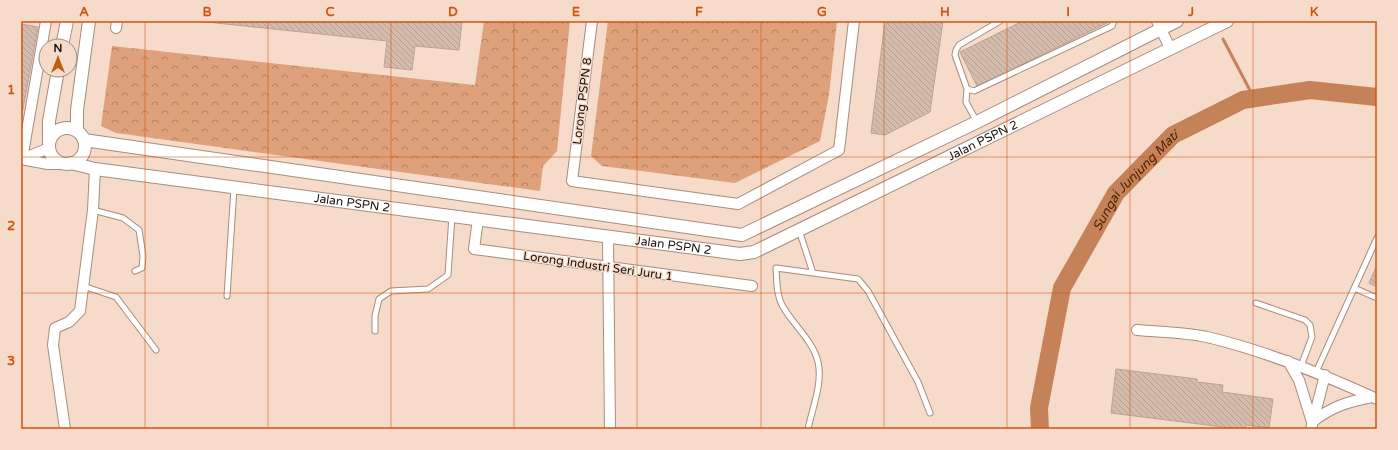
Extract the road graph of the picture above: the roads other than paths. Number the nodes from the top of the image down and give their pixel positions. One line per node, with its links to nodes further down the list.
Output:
1 (46, 21): 18 (street)
2 (66, 21): 11 (street)
3 (89, 21): 16 (street)
4 (592, 21): 5 (street, Lorong PSPN 8)
5 (854, 21)
6 (1000, 21): 14 (lane)
7 (1114, 21): 14 (lane)
8 (1176, 21): 10 (street, Jalan PSPN 2)
9 (1227, 21): 12 (street, Jalan PSPN 2)
10 (1159, 25): 12 (street); 15 (street, Jalan PSPN 2)
11 (63, 38)
12 (1170, 48): 25 (street, Jalan PSPN 2)
13 (57, 78): 17 (street)
14 (967, 88): 15 (lane)
15 (976, 122): 16 (street, Jalan PSPN 2)
16 (80, 135): 17 (street); 19 (street)
17 (49, 146): 18 (street); 19 (street)
18 (22, 159): 19 (street)
19 (68, 163): 20 (street, Jalan PSPN 2)
20 (95, 169): 21 (street, Jalan PSPN 2); 22 (street)
21 (234, 187): 23 (street, Jalan PSPN 2); 34 (lane)
22 (93, 210): 29 (lane); 31 (street)
23 (452, 216): 24 (street, Jalan PSPN 2); 38 (lane)
24 (478, 219): 26 (street, Jalan PSPN 2); 28 (street, Lorong Industri Seri Juru 1)
25 (799, 230): 26 (street, Jalan PSPN 2); 30 (lane)
26 (608, 237): 28 (street)
27 (1377, 238): 33 (lane)
28 (608, 267): 32 (street, Lorong Industri Seri Juru 1); 47 (street)
29 (135, 271)
30 (813, 273): 44 (lane); 48 (lane)
31 (83, 286): 39 (lane); 46 (street)
32 (752, 286)
33 (1354, 288): 35 (lane); 42 (lane)
34 (227, 296)
35 (1377, 298)
36 (1256, 303): 41 (lane)
37 (1137, 330): 40 (street)
38 (375, 331)
39 (156, 350)
40 (1288, 361): 41 (street); 45 (street)
41 (1301, 366): 42 (street)
42 (1320, 374): 43 (street); 45 (street)
43 (1375, 398): 45 (street)
44 (930, 412)
45 (1312, 425)
46 (65, 429)
47 (610, 429)
48 (808, 429)

